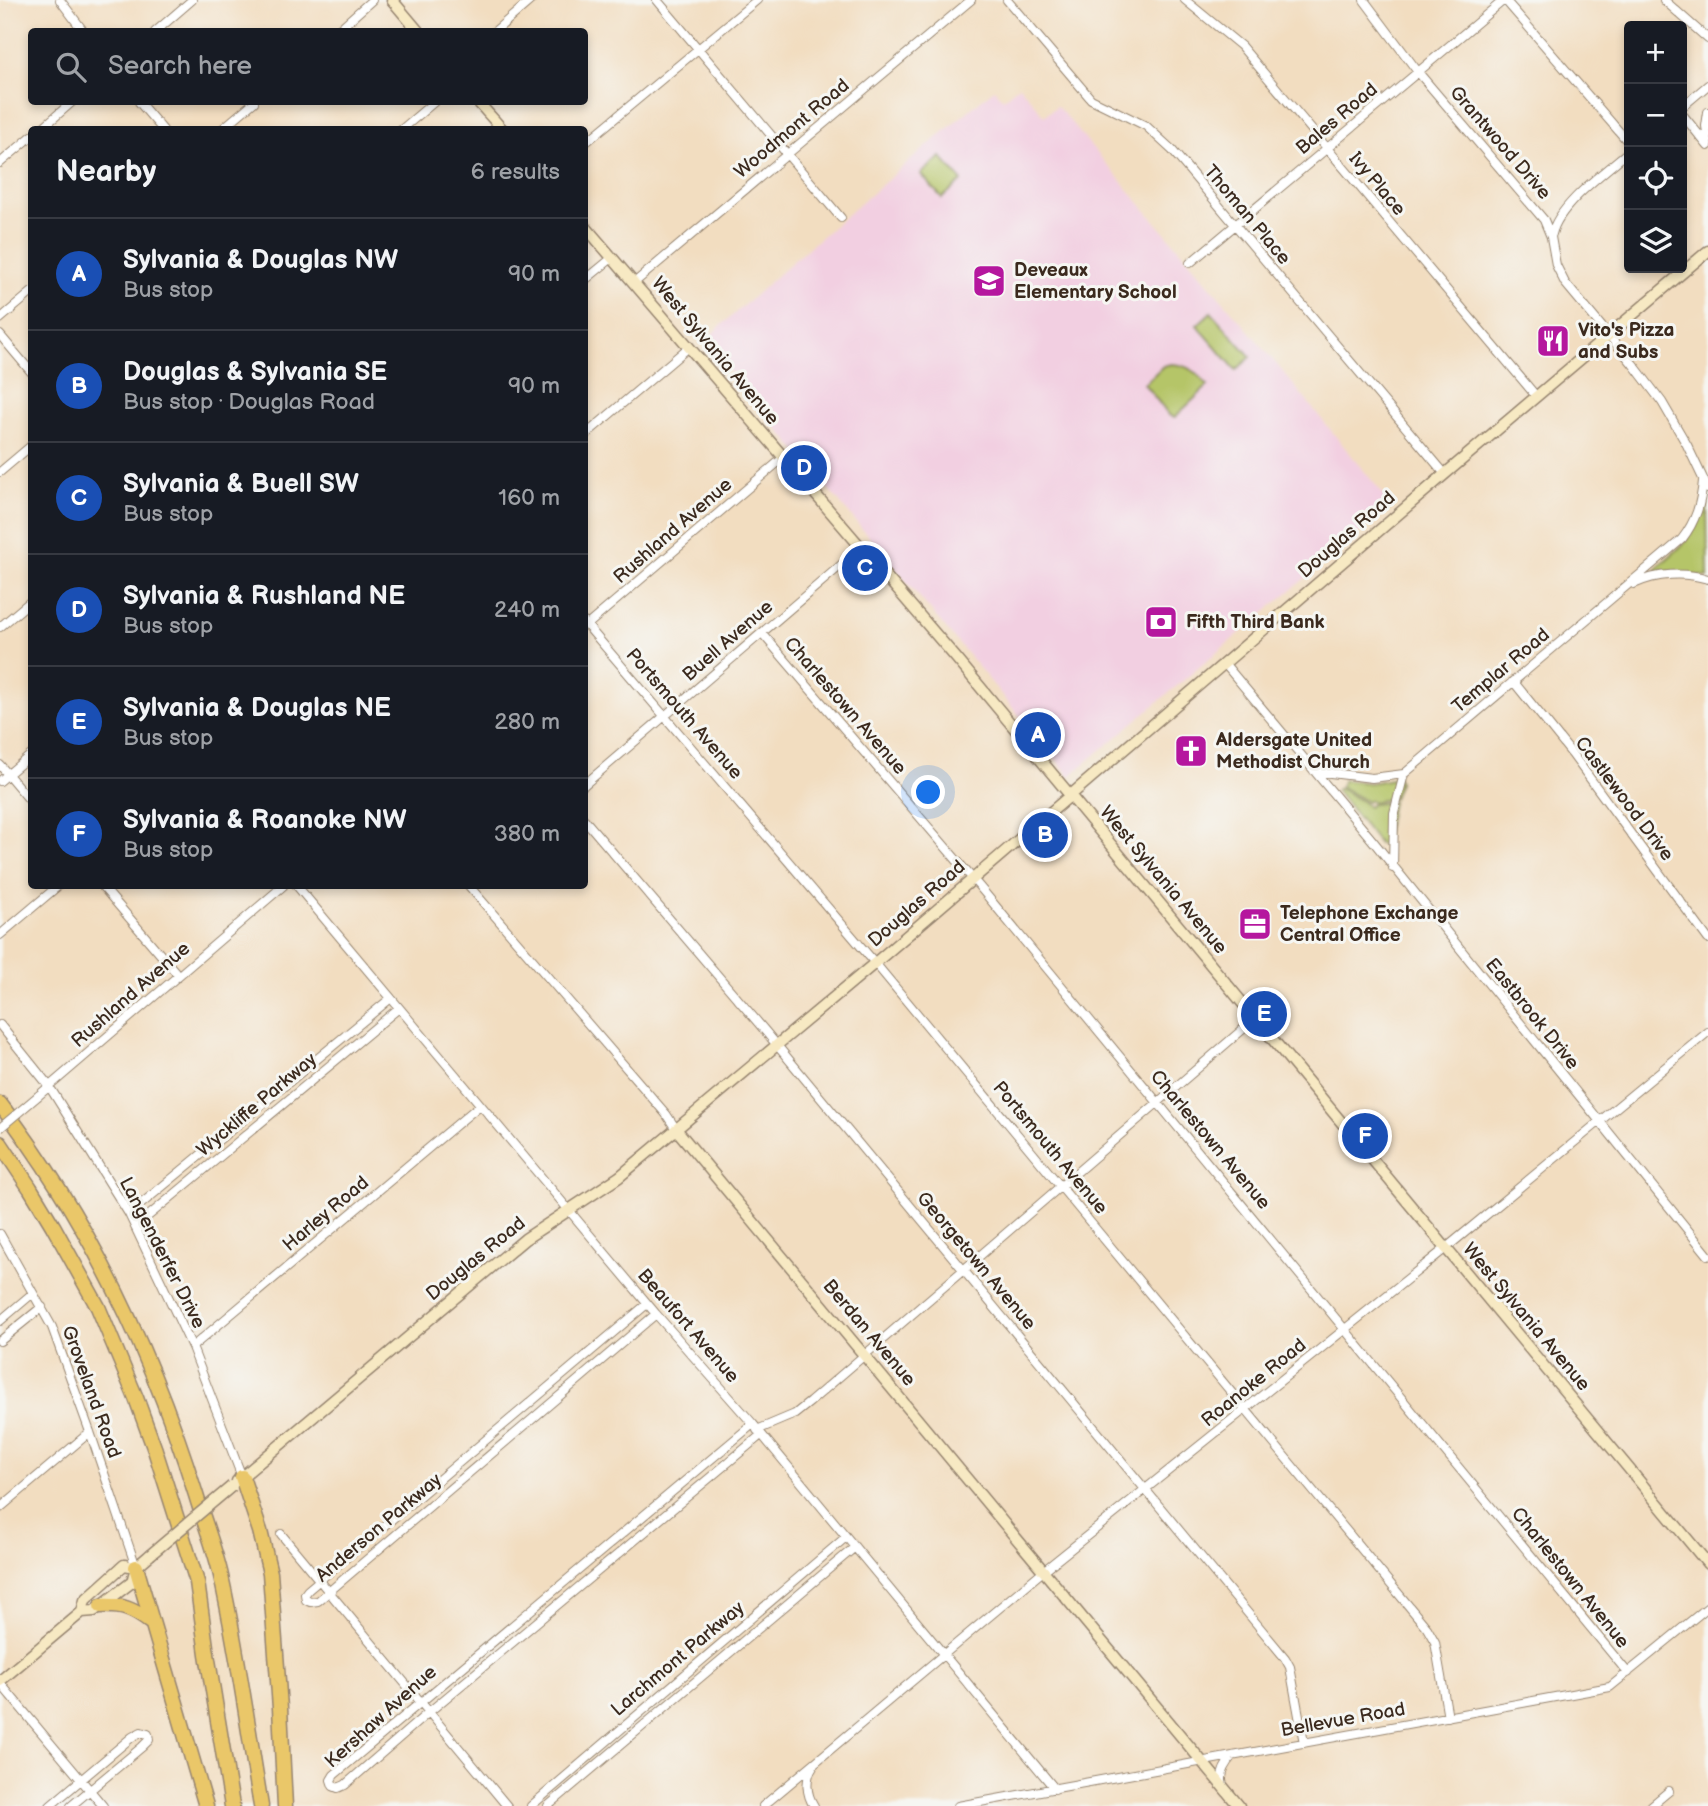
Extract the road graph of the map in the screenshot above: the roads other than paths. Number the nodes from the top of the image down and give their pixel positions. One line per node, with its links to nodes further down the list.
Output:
1 (60, 0): 14 (street)
2 (192, 0): 15 (street)
3 (372, 0): 16 (street)
4 (392, 0): 17 (street)
5 (531, 0): 18 (street)
6 (657, 0): 20 (street)
7 (757, 0): 20 (street)
8 (971, 0): 41 (street, Woodmont Road)
9 (1007, 0): 45 (street, Thoman Place)
10 (1185, 0): 40 (street, Ivy Place)
11 (1364, 0): 21 (street, Grantwood Drive)
12 (1504, 0): 21 (street, Bales Road); 36 (street)
13 (1664, 0): 19 (street)
14 (81, 28)
15 (160, 28)
16 (340, 28)
17 (416, 28)
18 (499, 28)
19 (1708, 39)
20 (698, 49): 38 (street); 41 (street)
21 (1418, 72): 40 (street, Bales Road); 47 (street, Grantwood Drive)
22 (1708, 85): 23 (street)
23 (1687, 103)
24 (69, 105): 31 (street)
25 (142, 105): 32 (street)
26 (250, 105): 33 (street)
27 (430, 105): 34 (street)
28 (481, 105): 35 (street)
29 (1708, 111): 39 (street)
30 (1687, 120): 39 (street)
31 (45, 126)
32 (160, 126)
33 (226, 126)
34 (406, 126)
35 (499, 126)
36 (1624, 137)
37 (28, 139): 43 (street)
38 (588, 141)
39 (1708, 143)
40 (1327, 149): 45 (street, Bales Road); 59 (street, Ivy Place)
41 (787, 155): 44 (street); 52 (street, Woodmont Road)
42 (1624, 155): 47 (street)
43 (0, 163)
44 (841, 218)
45 (1235, 225): 50 (street, Bales Road); 64 (street, Thoman Place)
46 (588, 230): 49 (street, West Sylvania Avenue)
47 (1552, 237): 56 (street, Grantwood Drive)
48 (1708, 251): 56 (street, Douglas Road)
49 (612, 258): 51 (street); 52 (street, West Sylvania Avenue)
50 (1190, 263)
51 (588, 278)
52 (634, 283): 57 (street, West Sylvania Avenue)
53 (28, 295): 54 (street)
54 (0, 319)
55 (0, 335): 58 (street)
56 (1609, 335): 59 (street, Douglas Road); 65 (street, Grantwood Drive)
57 (689, 347): 60 (street); 62 (street, West Sylvania Avenue)
58 (28, 368)
59 (1536, 397): 64 (street, Douglas Road)
60 (588, 433)
61 (28, 448): 63 (street)
62 (783, 458): 67 (street, West Sylvania Avenue); 71 (street, Rushland Avenue)
63 (0, 472)
64 (1445, 474): 75 (street, Douglas Road)
65 (1703, 479): 66 (street, Grantwood Drive); 69 (street, Templar Road)
66 (1708, 489)
67 (860, 548): 74 (street, Buell Avenue); 85 (street, West Sylvania Avenue)
68 (1708, 579): 69 (street, Templar Road)
69 (1619, 593): 76 (street, Templar Road)
70 (28, 603): 72 (street)
71 (588, 622)
72 (0, 627)
73 (588, 628): 77 (street, Portsmouth Avenue)
74 (762, 633): 77 (street, Buell Avenue); 89 (street, Charlestown Avenue)
75 (1224, 663): 80 (street, Eastbrook Drive); 85 (street, Douglas Road)
76 (1513, 681): 82 (street, Templar Road); 96 (street, Castlewood Drive)
77 (665, 716): 84 (street, Buell Avenue); 97 (street, Portsmouth Avenue)
78 (28, 757): 81 (street)
79 (0, 765): 81 (street)
80 (1314, 771): 82 (street); 88 (street, Eastbrook Drive)
81 (8, 774): 83 (street); 86 (street)
82 (1404, 774): 88 (street)
83 (0, 781)
84 (588, 782)
85 (1069, 796): 89 (street, Douglas Road); 101 (street, West Sylvania Avenue)
86 (28, 798)
87 (588, 824): 104 (street, Georgetown Avenue)
88 (1393, 867): 109 (street, Eastbrook Drive)
89 (972, 879): 97 (street, Douglas Road); 106 (street, Charlestown Avenue)
90 (54, 889): 95 (street)
91 (105, 889): 98 (street)
92 (279, 889): 98 (street, Rushland Avenue)
93 (300, 889): 99 (street, Beaufort Avenue)
94 (472, 889): 111 (street, Berdan Avenue)
95 (0, 935)
96 (1708, 939)
97 (876, 962): 104 (street, Douglas Road); 113 (street, Portsmouth Avenue)
98 (178, 975): 105 (street, Rushland Avenue)
99 (391, 998): 100 (street, Beaufort Avenue); 115 (street, Wyckliffe Parkway)
100 (399, 1008): 108 (street, Beaufort Avenue); 116 (street, Wyckliffe Parkway)
101 (1256, 1018): 106 (street, Kershaw Avenue); 118 (street, West Sylvania Avenue)
102 (0, 1025): 105 (street, Langenderfer Drive)
103 (1708, 1032): 109 (street, Roanoke Road)
104 (776, 1044): 111 (street, Douglas Road); 120 (street, Georgetown Avenue)
105 (49, 1086): 110 (street, Rushland Avenue, bridge); 115 (street, Langenderfer Drive)
106 (1158, 1103): 113 (street, Kershaw Avenue); 126 (street, Charlestown Avenue)
107 (0, 1104): 168 (highway)
108 (480, 1105): 114 (street, Beaufort Avenue); 128 (street, Harley Road)
109 (1599, 1122): 118 (street, Roanoke Road); 119 (street, Eastbrook Drive)
110 (0, 1128)
111 (676, 1129): 114 (street, Douglas Road); 129 (street, Berdan Avenue)
112 (0, 1143): 167 (highway)
113 (1060, 1186): 120 (street, Kershaw Avenue); 130 (street, Portsmouth Avenue)
114 (570, 1210): 122 (street, Beaufort Avenue); 133 (street, Douglas Road)
115 (129, 1214): 116 (street, Langenderfer Drive)
116 (135, 1227): 128 (street, Langenderfer Drive)
117 (0, 1234): 121 (street, Groveland Road)
118 (1446, 1248): 126 (street, Roanoke Road); 139 (street, West Sylvania Avenue)
119 (1708, 1255)
120 (964, 1270): 129 (street, Kershaw Avenue); 134 (street, Georgetown Avenue)
121 (33, 1293): 123 (street, Groveland Road); 125 (street)
122 (647, 1304): 124 (street, Beaufort Avenue); 142 (street, Anderson Parkway)
123 (42, 1307): 127 (street); 132 (street, Groveland Road)
124 (656, 1314): 131 (street, Beaufort Avenue); 143 (street, Anderson Parkway)
125 (0, 1321)
126 (1346, 1329): 130 (street, Roanoke Road); 149 (street, Charlestown Avenue)
127 (0, 1341)
128 (192, 1347): 133 (street, Langenderfer Drive)
129 (864, 1355): 131 (street, Kershaw Avenue); 141 (street, Berdan Avenue)
130 (1245, 1409): 134 (street, Roanoke Road); 153 (street, Portsmouth Avenue)
131 (757, 1430): 137 (street, Beaufort Avenue); 151 (street, Kershaw Avenue); 152 (street, Kershaw Avenue)
132 (90, 1432): 135 (street); 140 (street, Groveland Road)
133 (237, 1481): 140 (street, Douglas Road, bridge); 169 (highway)
134 (1146, 1489): 141 (street, Roanoke Road); 154 (street, Georgetown Avenue)
135 (0, 1508)
136 (281, 1534): 142 (street)
137 (846, 1537): 138 (street, Beaufort Avenue); 171 (street, Larchmont Parkway)
138 (855, 1547): 148 (street, Beaufort Avenue); 172 (street, Larchmont Parkway)
139 (1708, 1564)
140 (136, 1567): 144 (street, Douglas Road); 146 (street, Douglas Road); 147 (highway)
141 (1042, 1572): 148 (street, Roanoke Road); 157 (street, Berdan Avenue)
142 (320, 1580): 143 (street); 143 (street, Anderson Parkway)
143 (329, 1591): 151 (street)
144 (101, 1606): 146 (street, Douglas Road); 147 (highway)
145 (1708, 1608): 149 (street, Bellevue Road)
146 (82, 1612): 150 (street, Douglas Road)
147 (150, 1622): 166 (highway)
148 (943, 1653): 156 (street, Roanoke Road); 160 (street, Beaufort Avenue)
149 (1628, 1673): 153 (street, Bellevue Road)
150 (0, 1682): 158 (street)
151 (421, 1702): 152 (street); 152 (street, Kershaw Avenue)
152 (429, 1712): 170 (street)
153 (1448, 1717): 154 (street, Bellevue Road)
154 (1304, 1743): 155 (street, Bellevue Road)
155 (1233, 1756): 157 (street, Bellevue Road); 159 (street)
156 (819, 1758): 173 (street, Roanoke Road); 174 (street)
157 (1202, 1761): 159 (street, Berdan Avenue); 160 (street, Bellevue Road)
158 (81, 1780): 161 (street); 161 (street); 163 (street)
159 (1224, 1788): 176 (street, Berdan Avenue)
160 (1055, 1789): 175 (street, Bellevue Road)
161 (90, 1790): 164 (street); 165 (street)
162 (1669, 1791): 177 (street)
163 (50, 1806)
164 (71, 1806)
165 (103, 1806)
166 (206, 1806)
167 (232, 1806)
168 (261, 1806)
169 (285, 1806)
170 (507, 1806)
171 (531, 1806)
172 (548, 1806)
173 (763, 1806)
174 (814, 1806)
175 (958, 1806)
176 (1238, 1806)
177 (1651, 1806)

